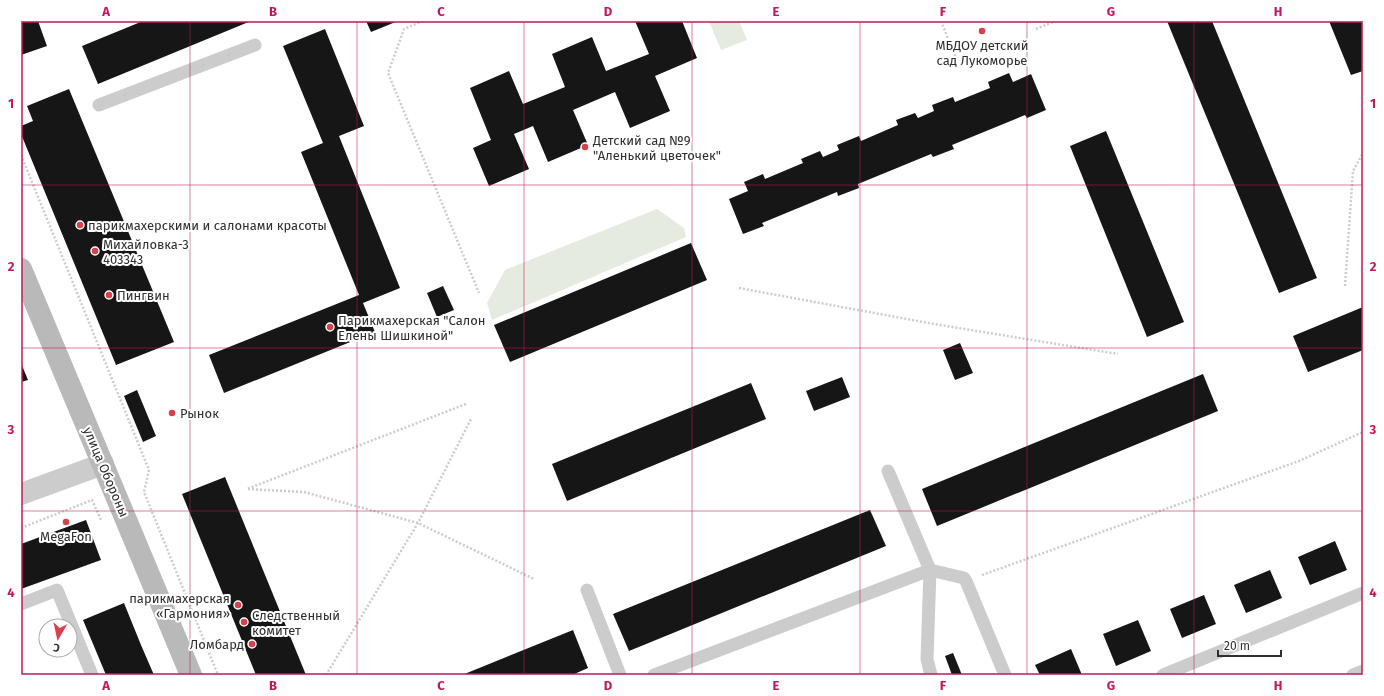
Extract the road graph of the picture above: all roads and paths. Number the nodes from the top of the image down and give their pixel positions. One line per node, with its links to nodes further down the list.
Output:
1 (423, 21): 13 (path)
2 (941, 21): 6 (path)
3 (1055, 21): 4 (path)
4 (1036, 29)
5 (255, 45): 7 (lane)
6 (957, 61)
7 (99, 105)
8 (1363, 152): 11 (path)
9 (21, 155): 33 (path)
10 (21, 269): 18 (street, улица Обороны)
11 (1345, 286)
12 (739, 288): 14 (path)
13 (479, 293)
14 (1118, 354)
15 (466, 404): 22 (path)
16 (471, 419): 22 (path)
17 (1363, 432): 26 (path)
18 (103, 464): 20 (street); 32 (street, улица Обороны)
19 (888, 471): 24 (lane)
20 (21, 494)
21 (101, 522): 23 (path)
22 (418, 523): 25 (path); 34 (path)
23 (21, 528)
24 (930, 570): 26 (lane); 36 (lane); 37 (lane)
25 (534, 579)
26 (966, 581): 38 (lane)
27 (587, 590): 35 (lane)
28 (1363, 593): 39 (lane)
29 (21, 604): 31 (lane)
30 (1363, 671): 40 (lane)
31 (92, 675)
32 (191, 675)
33 (218, 675)
34 (326, 675)
35 (620, 675)
36 (654, 675)
37 (931, 675)
38 (1005, 675)
39 (1163, 675)
40 (1353, 675)

